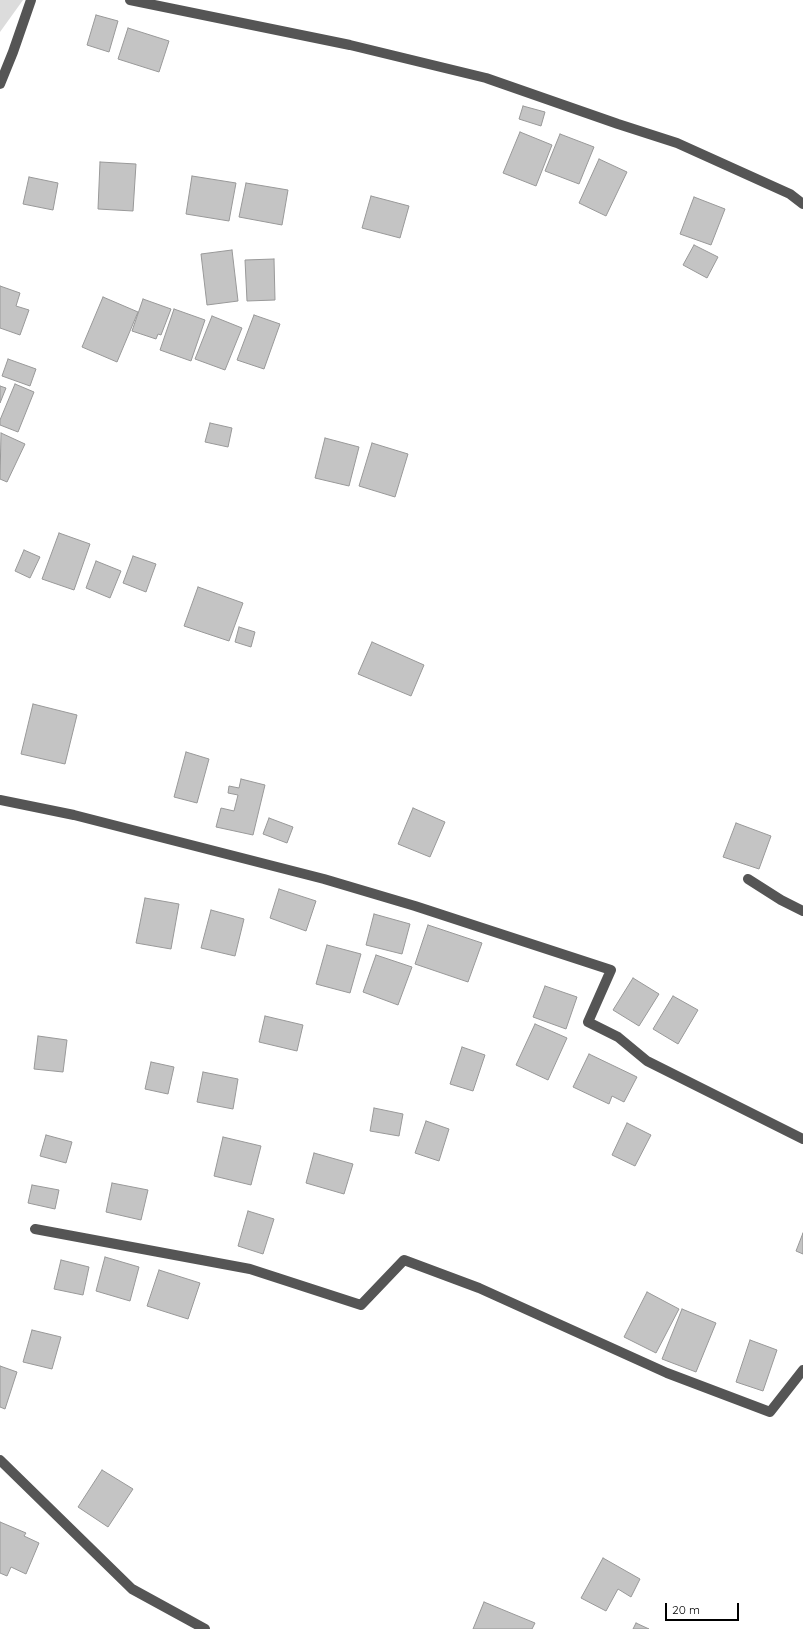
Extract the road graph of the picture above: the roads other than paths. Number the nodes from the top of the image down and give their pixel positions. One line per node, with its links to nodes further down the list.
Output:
1 (31, 0): 3 (street)
2 (130, 0): 4 (street)
3 (0, 84)
4 (803, 204)
5 (0, 800): 8 (street)
6 (748, 879): 7 (street)
7 (803, 911)
8 (803, 1139)
9 (35, 1229): 10 (street)
10 (803, 1370)
11 (0, 1460): 12 (street)
12 (205, 1629)

